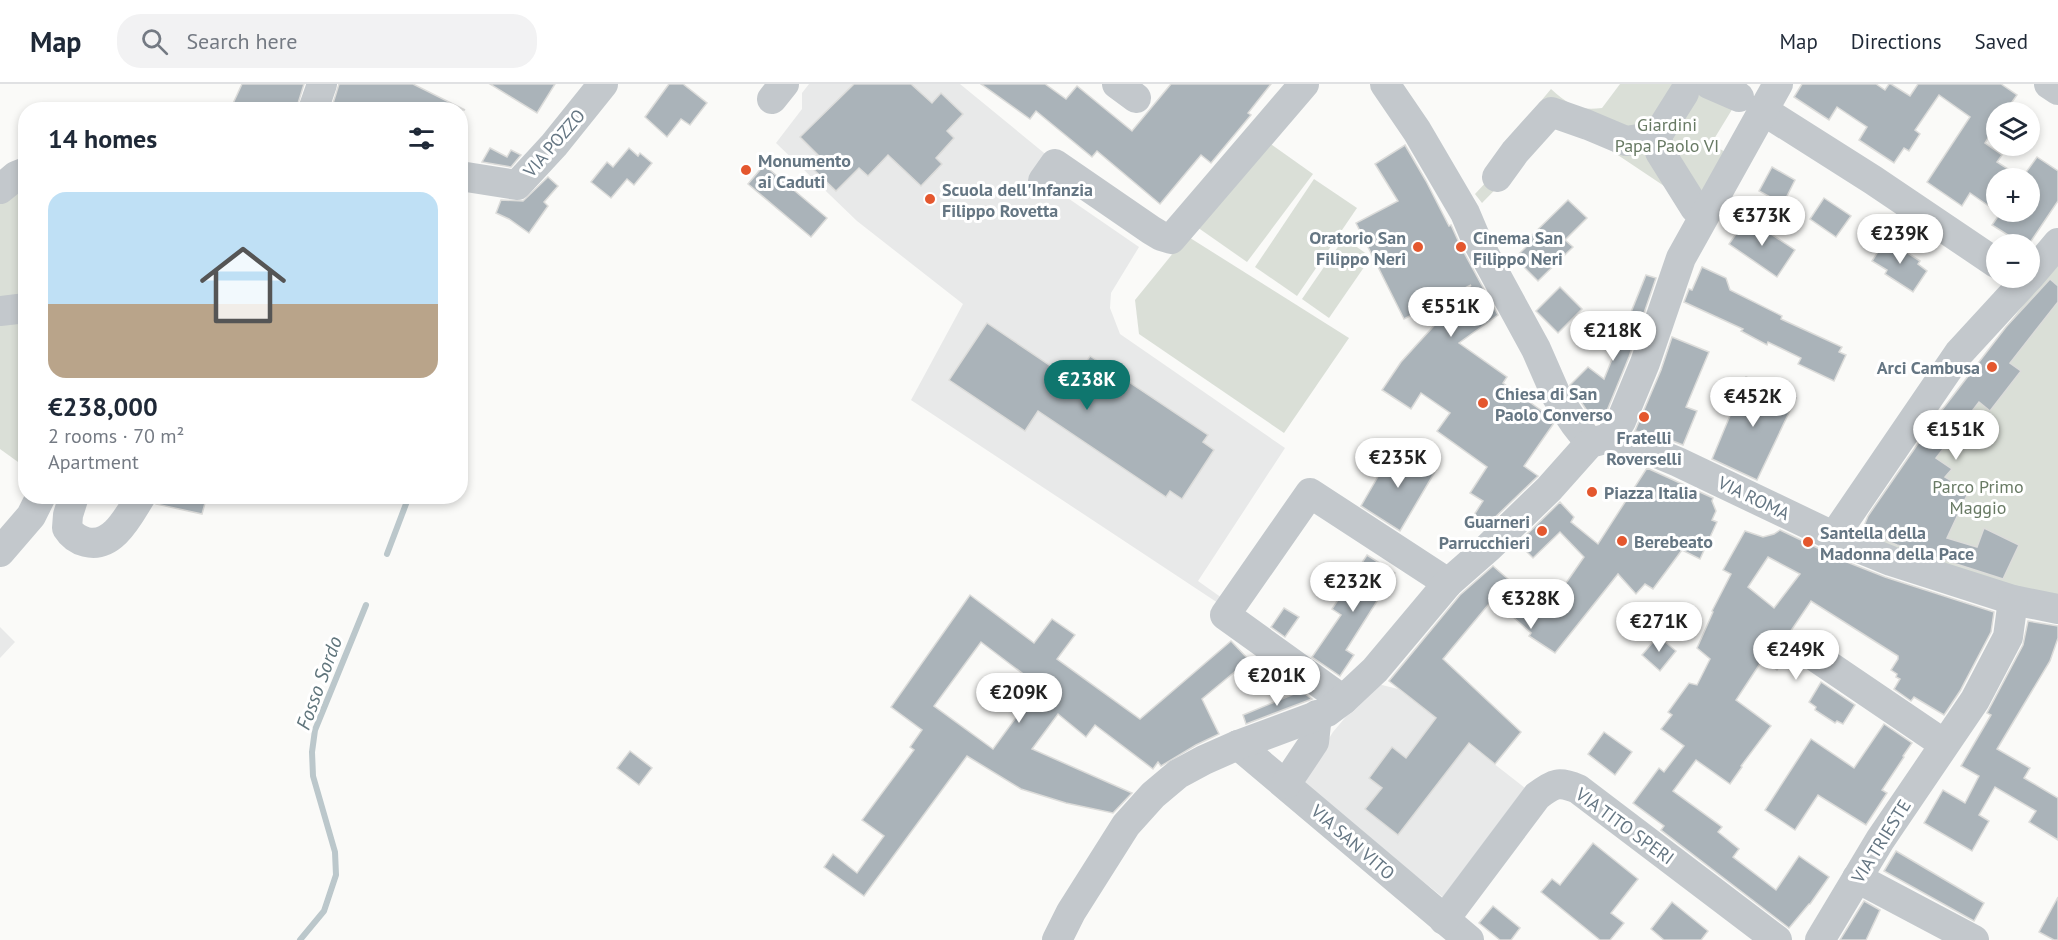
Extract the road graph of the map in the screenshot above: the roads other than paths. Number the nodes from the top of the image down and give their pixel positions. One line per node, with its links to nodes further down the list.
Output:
1 (322, 84): 9 (street)
2 (603, 84): 13 (street, VIA POZZO)
3 (1304, 84): 15 (street)
4 (1385, 84): 24 (street)
5 (1778, 84): 10 (street)
6 (2049, 84): 8 (street)
7 (1696, 88): 10 (street); 11 (street)
8 (2058, 90)
9 (316, 102)
10 (1751, 104): 19 (street); 24 (street)
11 (1657, 136): 14 (street); 17 (street)
12 (18, 175): 16 (street)
13 (468, 177)
14 (1497, 177)
15 (1043, 181)
16 (0, 189)
17 (1695, 208)
18 (2058, 243): 20 (street)
19 (1986, 256)
20 (2040, 262)
21 (2016, 288): 28 (street)
22 (18, 309): 23 (street)
23 (0, 311)
24 (1599, 440): 28 (street, VIA ROMA); 30 (street)
25 (37, 504): 29 (street)
26 (71, 504): 27 (street)
27 (135, 504)
28 (1834, 536): 31 (street, VIA ROMA)
29 (0, 552)
30 (1438, 578): 34 (street); 34 (street)
31 (2013, 600): 32 (street, VIA ROMA); 36 (street, VIA TRIESTE)
32 (2058, 609)
33 (1801, 647): 36 (street)
34 (1343, 700): 35 (street)
35 (1317, 715): 37 (street); 38 (street)
36 (1944, 744): 39 (street, VIA TRIESTE)
37 (1238, 745): 38 (street, VIA SAN VITO); 41 (street)
38 (1278, 777): 40 (street, VIA SAN VITO)
39 (1857, 878): 44 (street, VIA TRIESTE); 45 (street)
40 (1444, 920): 42 (street, VIA SAN VITO); 43 (street, VIA TITO SPERI)
41 (1057, 940)
42 (1469, 940)
43 (1777, 940)
44 (1820, 940)
45 (1974, 940)

